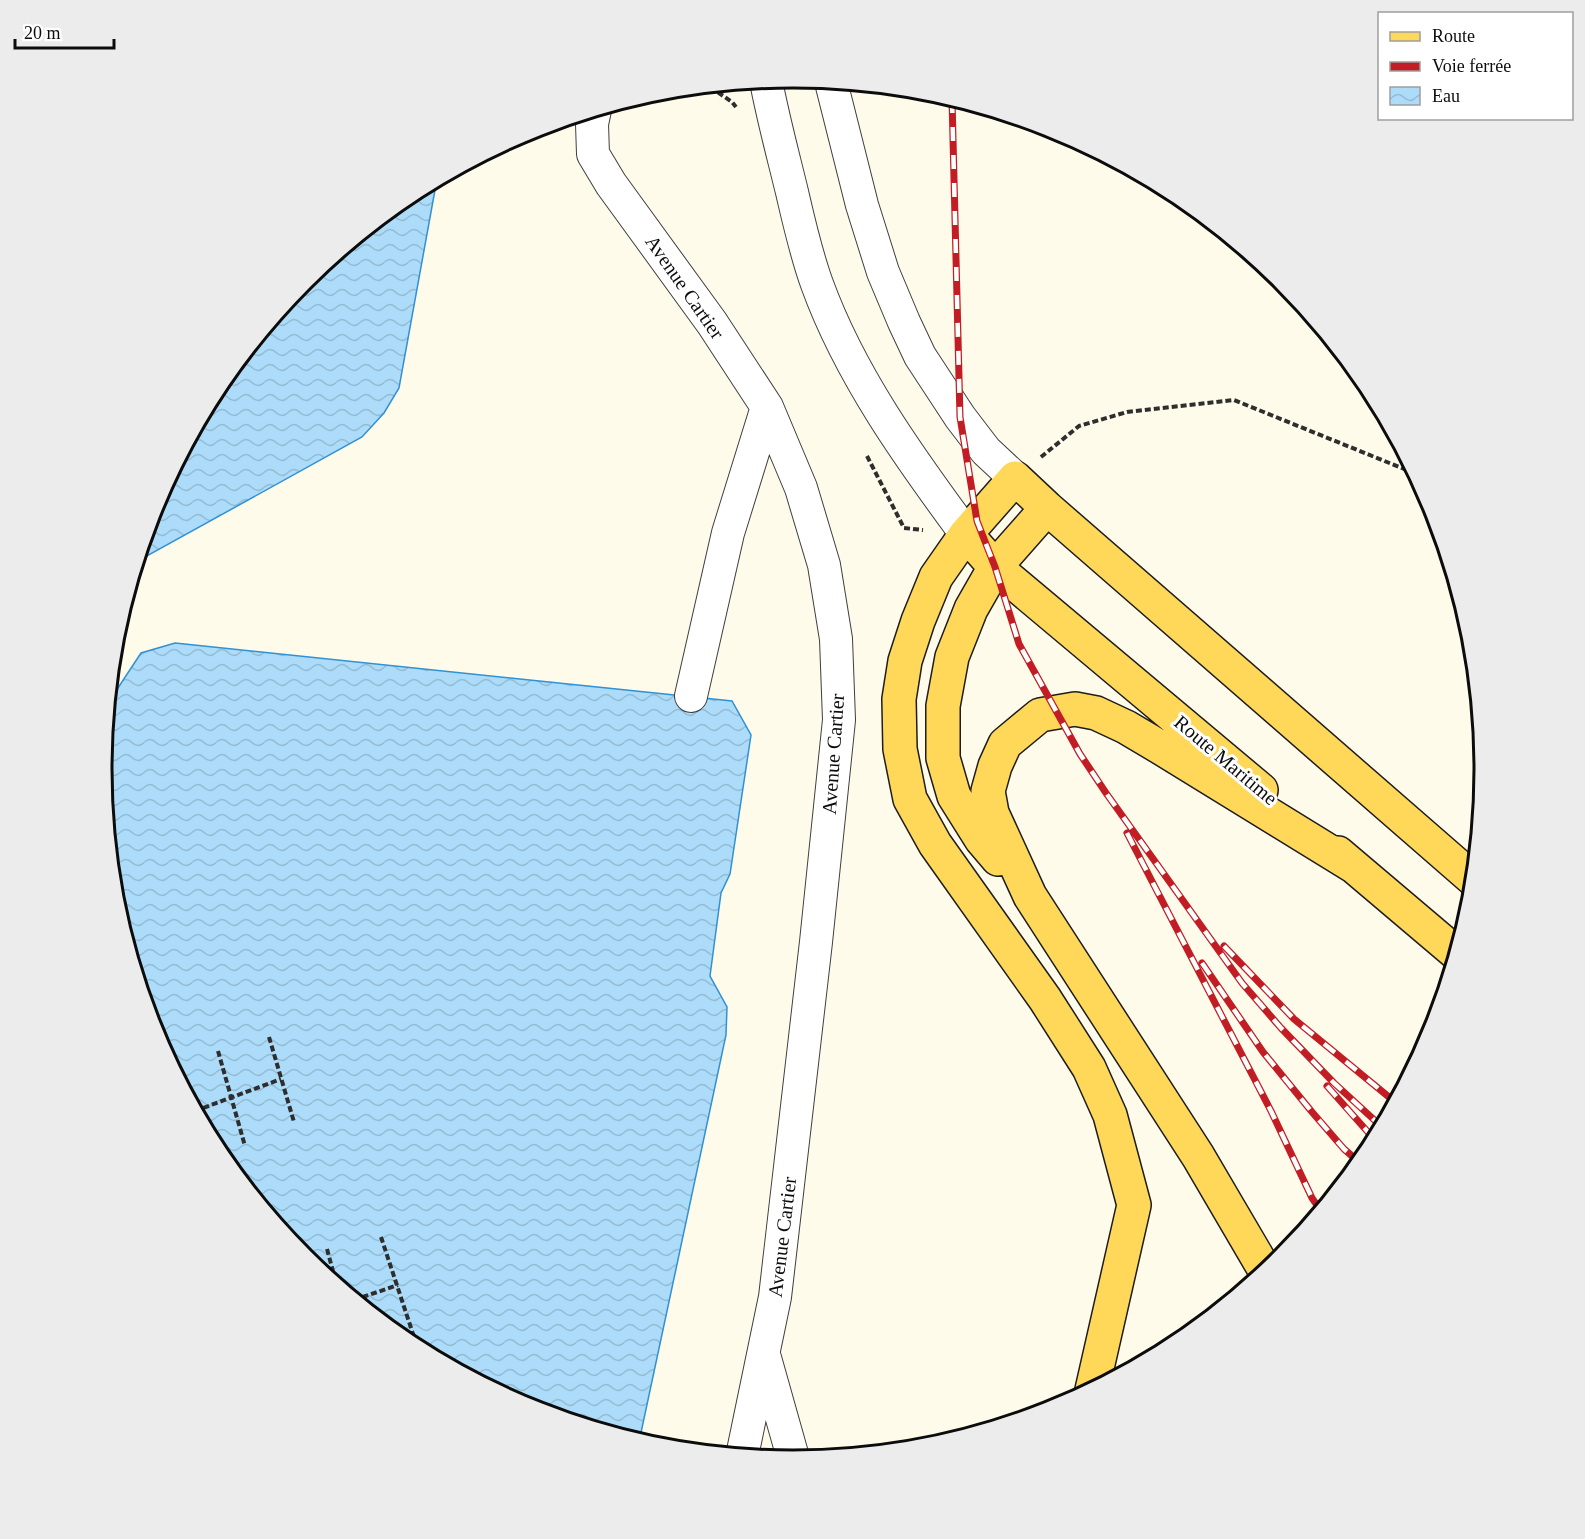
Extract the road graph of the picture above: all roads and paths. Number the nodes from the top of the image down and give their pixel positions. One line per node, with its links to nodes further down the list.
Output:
1 (767, 89): 8 (street)
2 (833, 90): 6 (street)
3 (593, 119): 4 (street, Avenue Cartier)
4 (767, 407): 10 (street); 28 (street, Avenue Cartier)
5 (1403, 469): 6 (path)
6 (1015, 477): 7 (main road); 8 (main road)
7 (1047, 508): 9 (main road); 12 (main road)
8 (966, 534): 9 (main road); 29 (main road)
9 (995, 567): 11 (main road, Route Maritime); 13 (main road)
10 (692, 696)
11 (1353, 866): 13 (main road); 14 (main road, Route Maritime)
12 (1465, 872)
13 (1030, 896): 23 (main road)
14 (1450, 948)
15 (269, 1037): 19 (path)
16 (218, 1051): 20 (path)
17 (281, 1079): 18 (path)
18 (202, 1108)
19 (294, 1122)
20 (246, 1146)
21 (381, 1237): 27 (path)
22 (327, 1249): 24 (path)
23 (1261, 1264)
24 (333, 1273)
25 (398, 1285): 26 (path)
26 (362, 1297)
27 (414, 1336)
28 (764, 1351): 30 (street, Avenue Cartier); 31 (street)
29 (1094, 1380)
30 (744, 1449)
31 (791, 1450)

